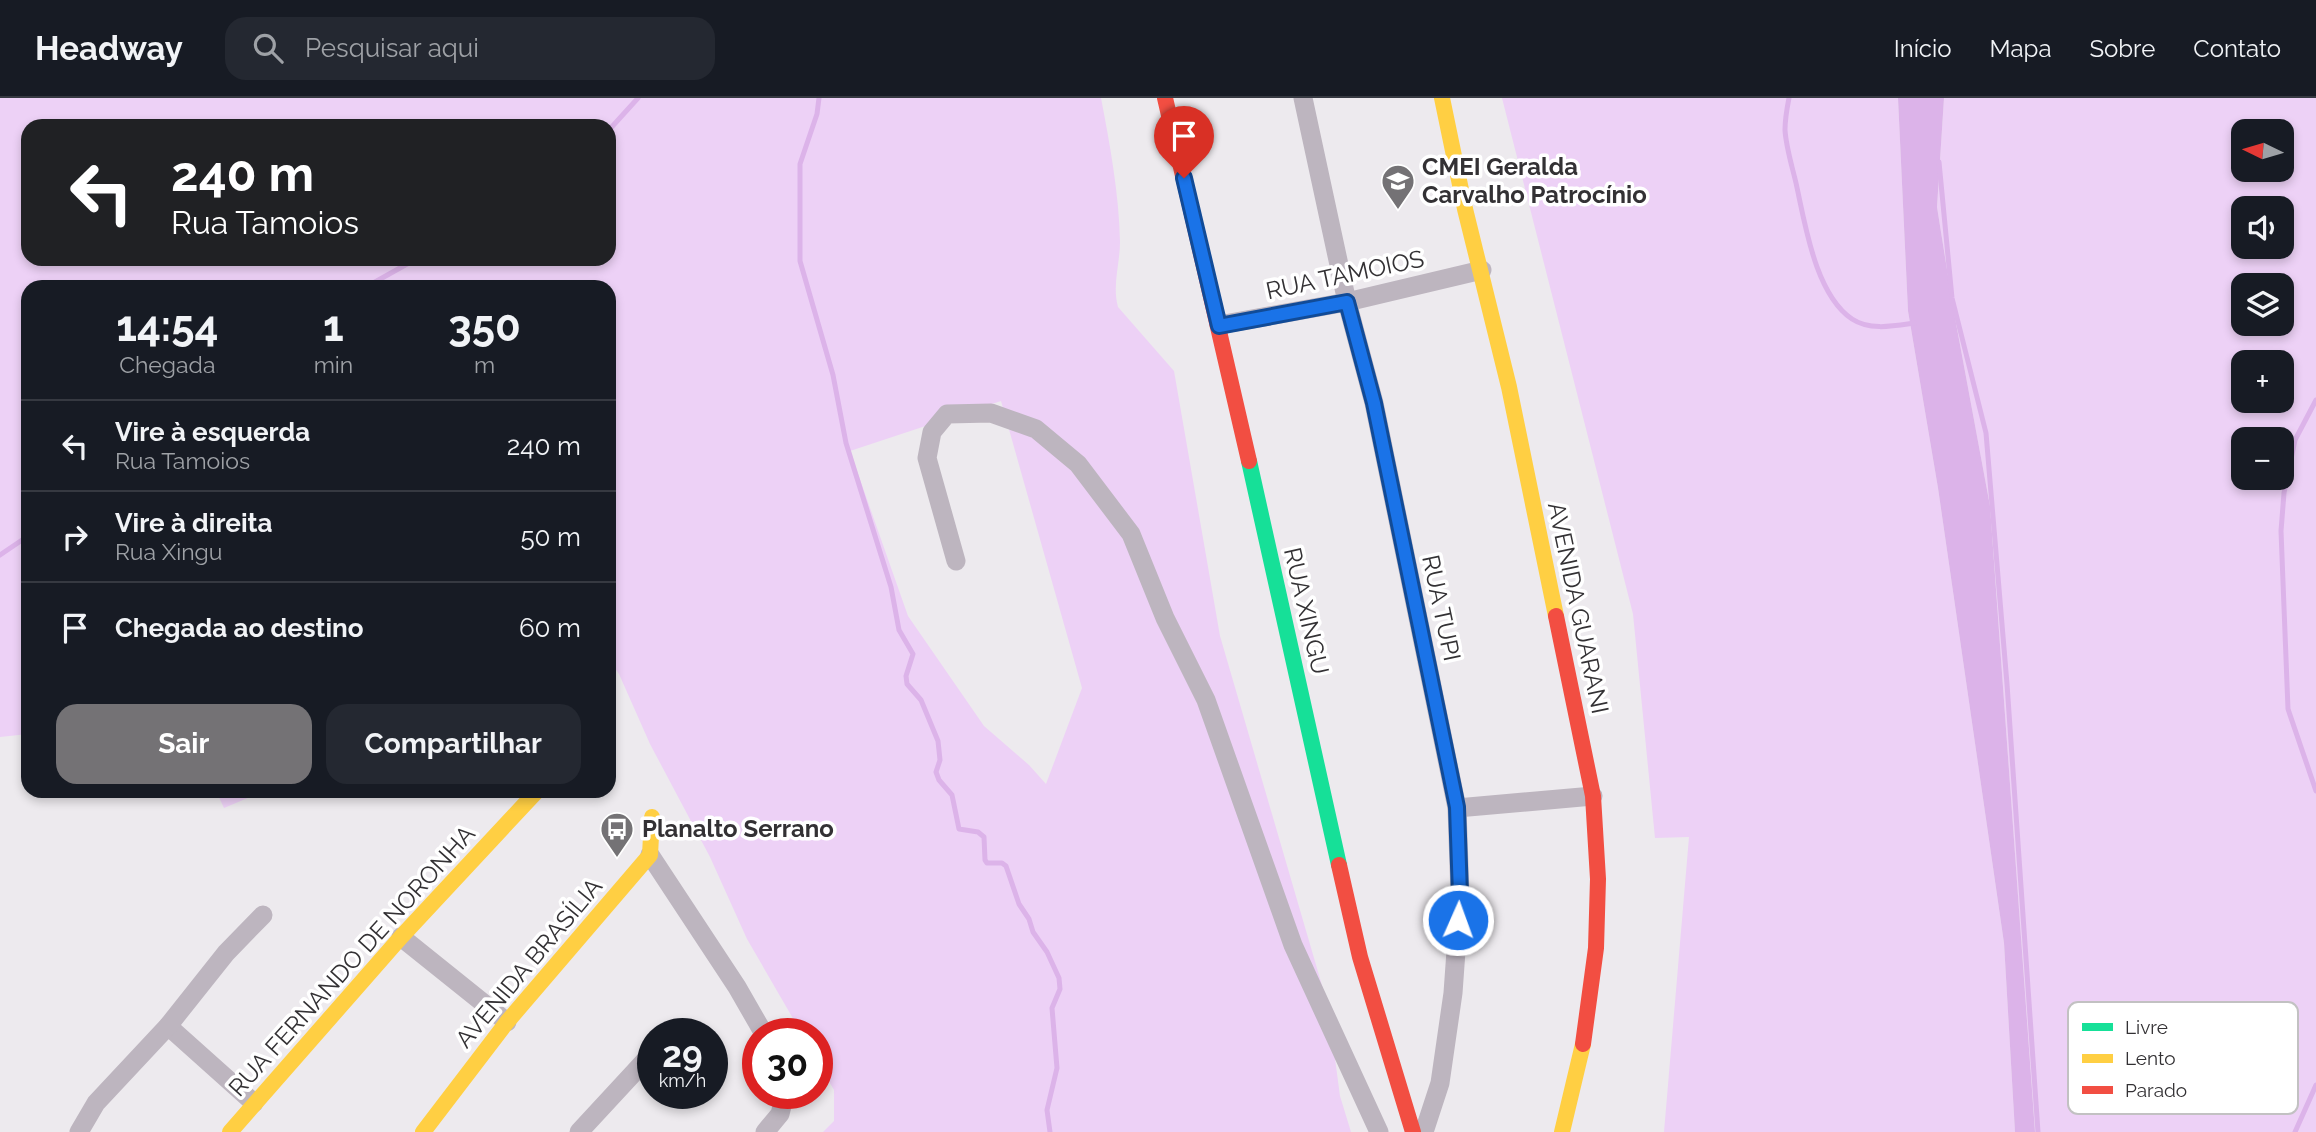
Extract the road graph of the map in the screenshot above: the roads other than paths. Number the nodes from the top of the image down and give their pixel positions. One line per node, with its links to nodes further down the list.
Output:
1 (1165, 98): 6 (street, RUA XINGU)
2 (1303, 98): 5 (street, RUA TUPI)
3 (1442, 98): 4 (street, AVENIDA GUARANI)
4 (1482, 270): 5 (street, RUA TAMOIOS); 8 (street, AVENIDA GUARANI)
5 (1347, 302): 6 (street, RUA TAMOIOS); 10 (street, RUA TUPI)
6 (1219, 326): 27 (street, RUA XINGU)
7 (956, 562): 26 (street)
8 (1593, 796): 10 (street); 29 (street, AVENIDA GUARANI)
9 (530, 798): 14 (street, RUA FERNANDO DE NORONHA)
10 (1457, 807): 28 (street, RUA TUPI)
11 (652, 817): 12 (street)
12 (650, 855): 15 (street); 16 (street, AVENIDA BRASÍLIA)
13 (263, 915): 17 (street)
14 (401, 937): 16 (street); 19 (street, RUA FERNANDO DE NORONHA)
15 (755, 1018)
16 (508, 1021): 23 (street, AVENIDA BRASÍLIA)
17 (168, 1026): 19 (street); 21 (street)
18 (637, 1069): 24 (street)
19 (254, 1103): 22 (street, RUA FERNANDO DE NORONHA)
20 (781, 1109): 25 (street)
21 (79, 1132)
22 (230, 1132)
23 (423, 1132)
24 (579, 1132)
25 (765, 1132)
26 (1379, 1132)
27 (1413, 1132)
28 (1424, 1132)
29 (1562, 1132)

